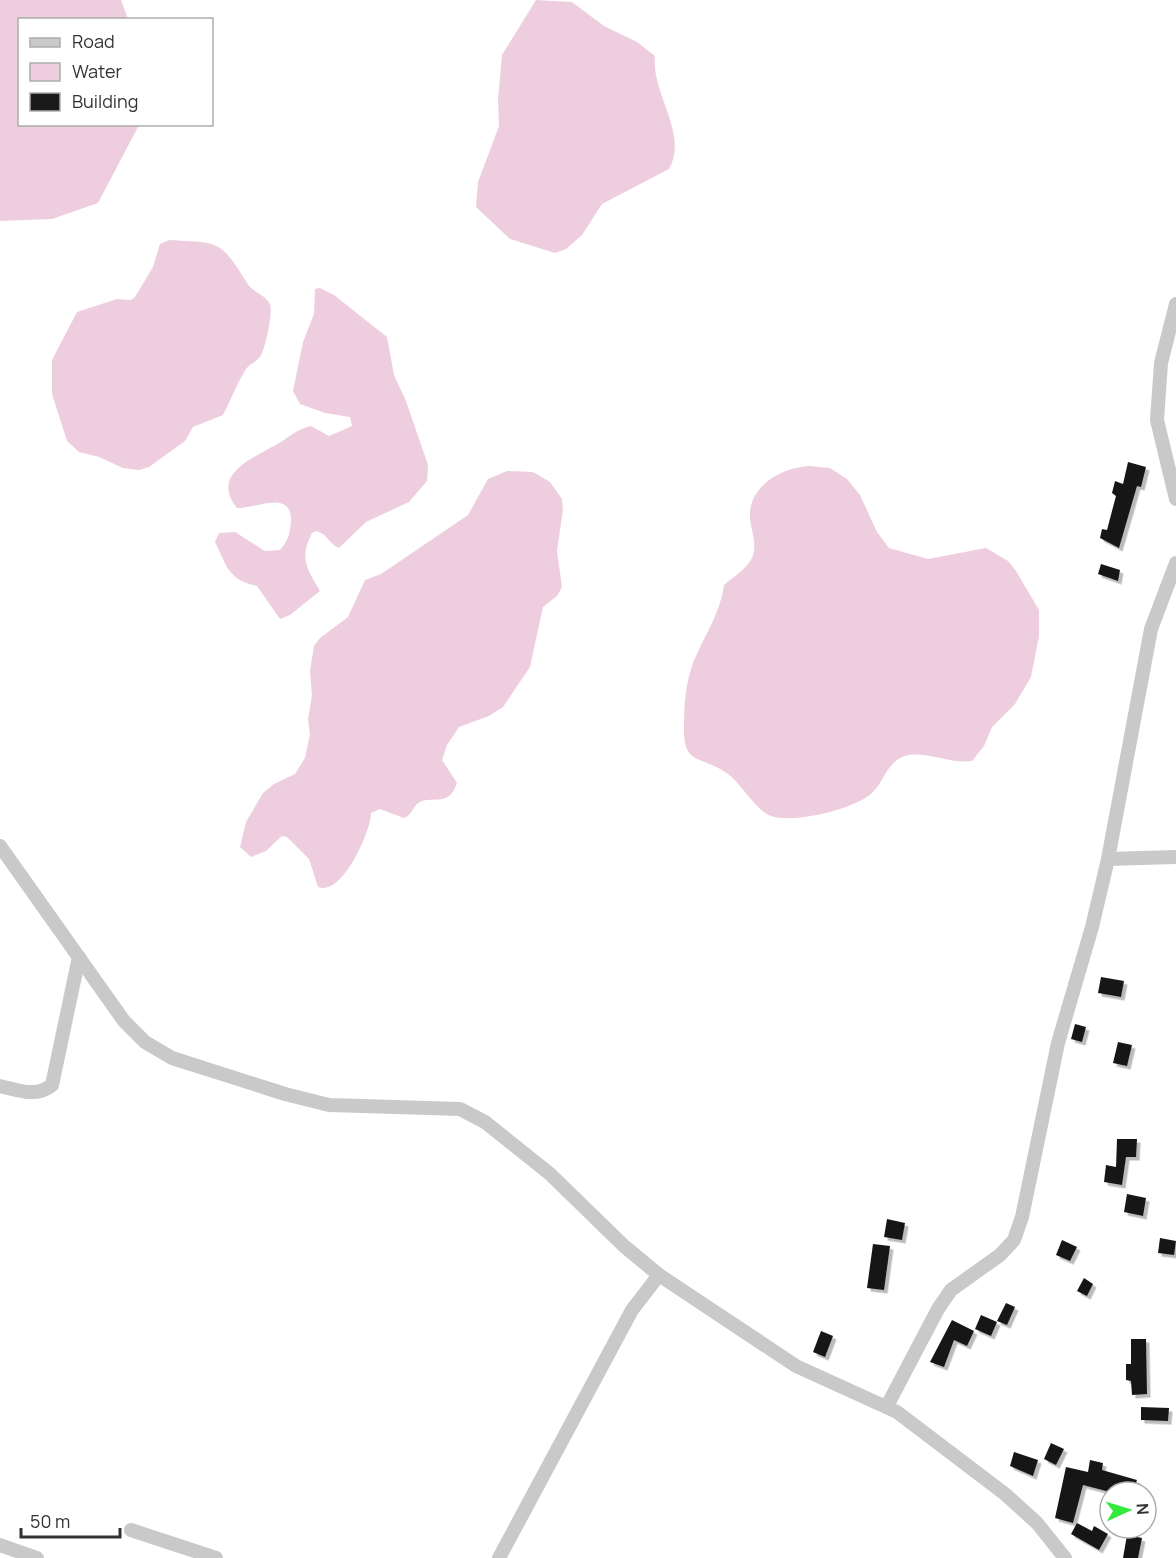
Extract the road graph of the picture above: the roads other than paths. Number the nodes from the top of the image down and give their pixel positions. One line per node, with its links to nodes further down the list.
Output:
1 (1176, 303): 2 (street)
2 (1176, 500)
3 (1176, 563): 6 (street)
4 (0, 846): 7 (street)
5 (1176, 857): 6 (street)
6 (1108, 859): 10 (street)
7 (79, 957): 8 (street); 9 (street)
8 (0, 1086)
9 (659, 1275): 10 (street); 15 (street)
10 (887, 1406): 16 (street)
11 (131, 1530): 14 (street)
12 (0, 1545): 13 (street)
13 (37, 1558)
14 (216, 1558)
15 (499, 1558)
16 (1065, 1558)

